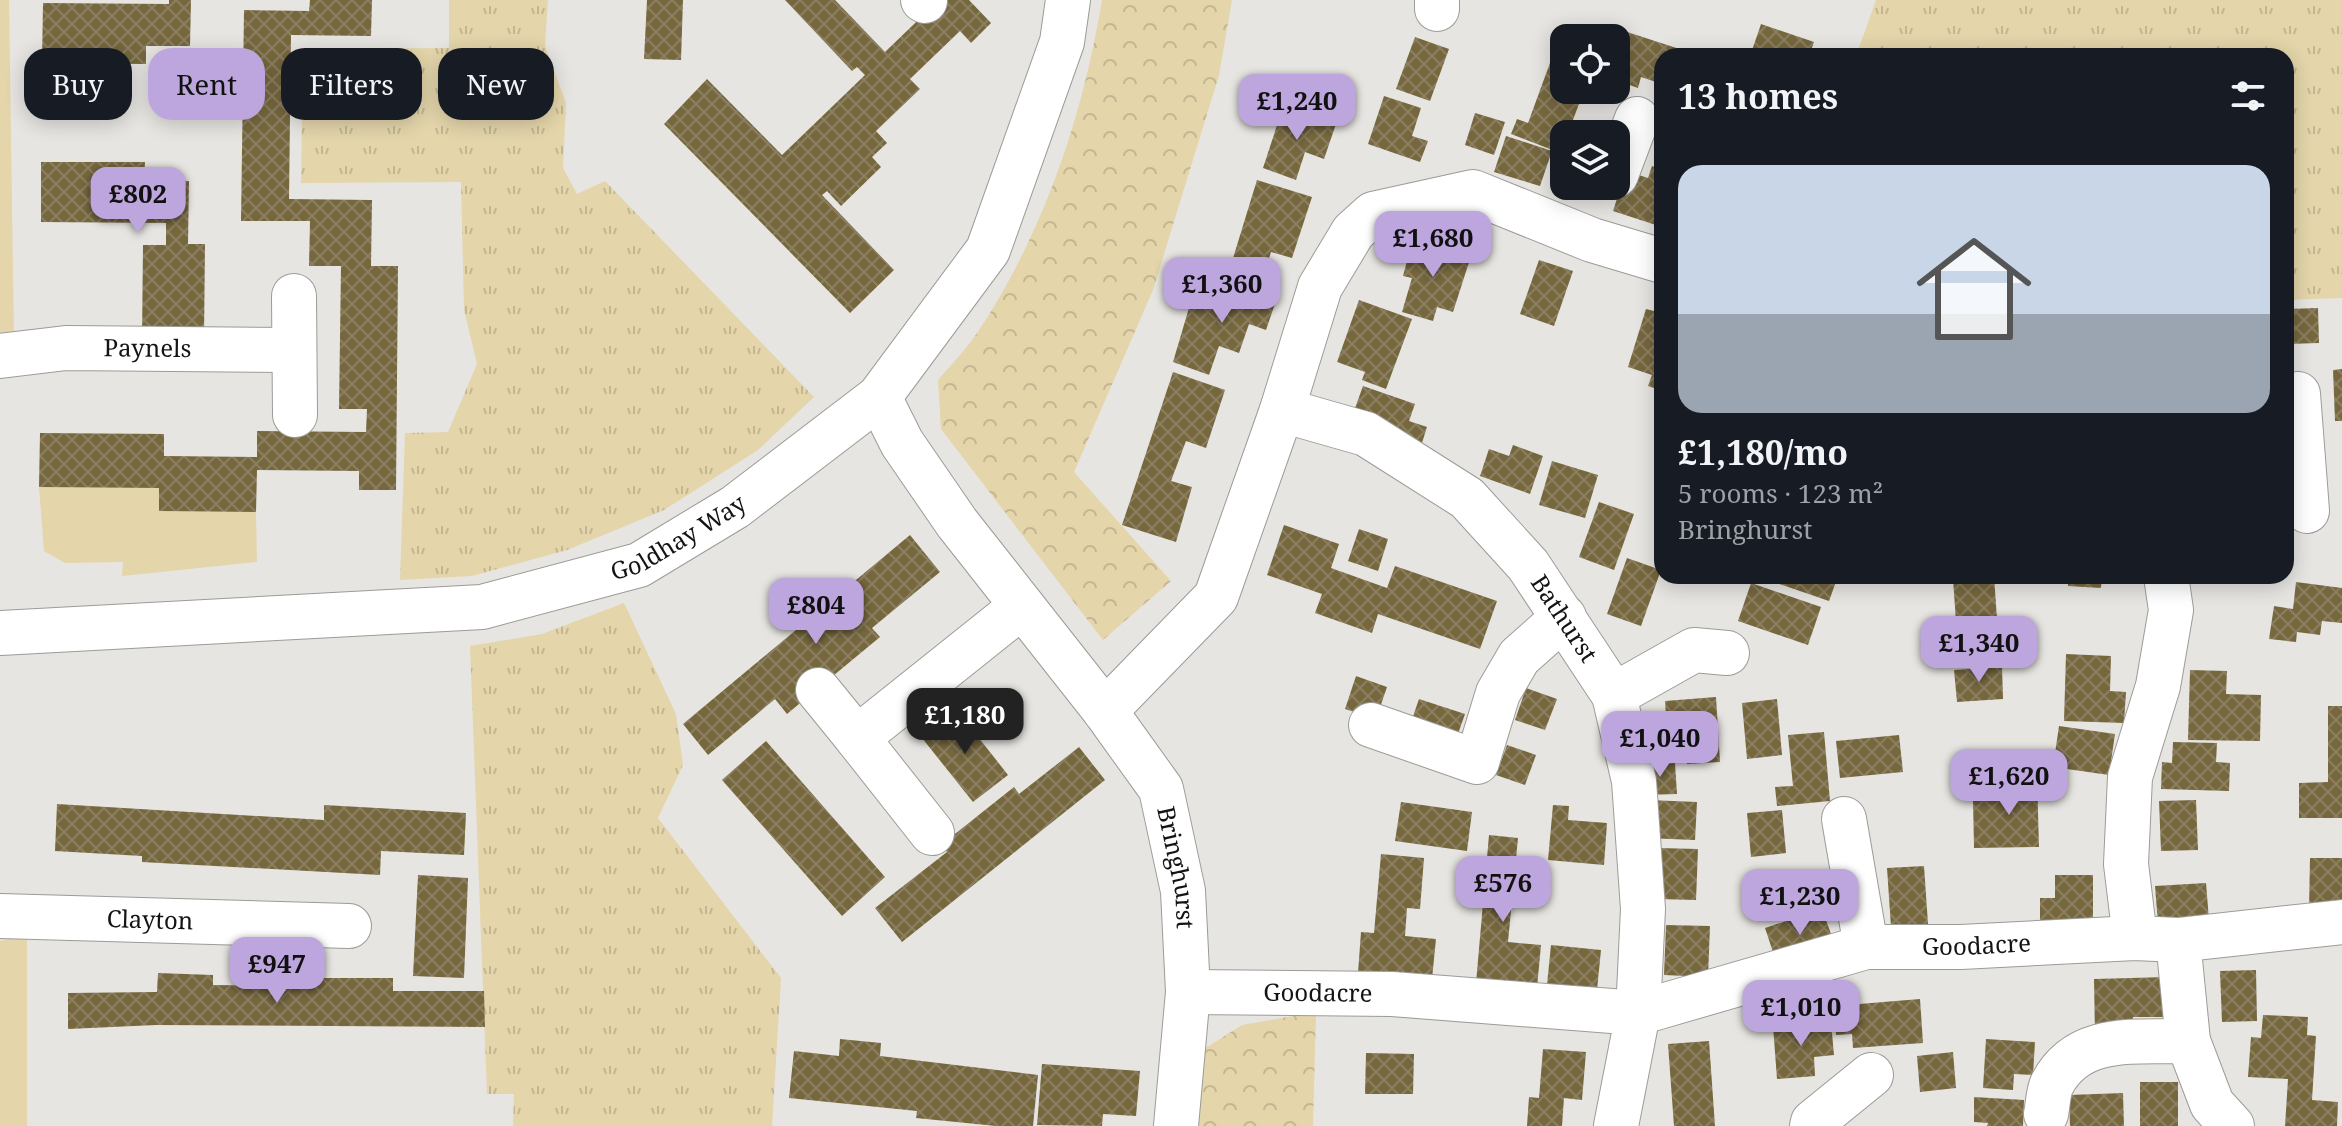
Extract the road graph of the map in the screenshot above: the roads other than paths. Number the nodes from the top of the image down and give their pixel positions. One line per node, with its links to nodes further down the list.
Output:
1 (1068, 0): 11 (street, Goldhay Way)
2 (1637, 119): 3 (street)
3 (1630, 138)
4 (1607, 200): 5 (street)
5 (1592, 240): 6 (street); 12 (street)
6 (1654, 259)
7 (294, 296): 8 (street)
8 (294, 350): 9 (street, Paynels); 13 (street)
9 (0, 356)
10 (2298, 394): 14 (street)
11 (879, 397): 16 (street, Bringhurst); 18 (street, Goldhay Way)
12 (1282, 410): 17 (street, Bathurst); 22 (street)
13 (295, 415)
14 (2299, 494)
15 (2167, 584): 30 (street)
16 (1021, 607): 22 (street, Bringhurst); 24 (street)
17 (1564, 617): 21 (street, Bathurst); 23 (street)
18 (0, 633)
19 (1727, 653): 21 (street)
20 (818, 690): 24 (street)
21 (1614, 695): 34 (street, Bathurst)
22 (1105, 711): 33 (street, Bringhurst)
23 (1371, 725)
24 (857, 738): 26 (street)
25 (1844, 819): 32 (street)
26 (932, 833)
27 (0, 916): 29 (street, Clayton)
28 (2342, 922): 31 (street, Goodacre)
29 (349, 926)
30 (2135, 938): 31 (street, Goodacre); 32 (street, Goodacre)
31 (2178, 940): 35 (street)
32 (1866, 947): 34 (street, Goodacre)
33 (1188, 992): 34 (street, Goodacre); 38 (street, Bringhurst)
34 (1638, 1013): 39 (street)
35 (2188, 1041): 37 (street); 41 (street)
36 (1871, 1075): 40 (street)
37 (2046, 1114)
38 (1176, 1126)
39 (1616, 1126)
40 (1812, 1126)
41 (2232, 1126)

